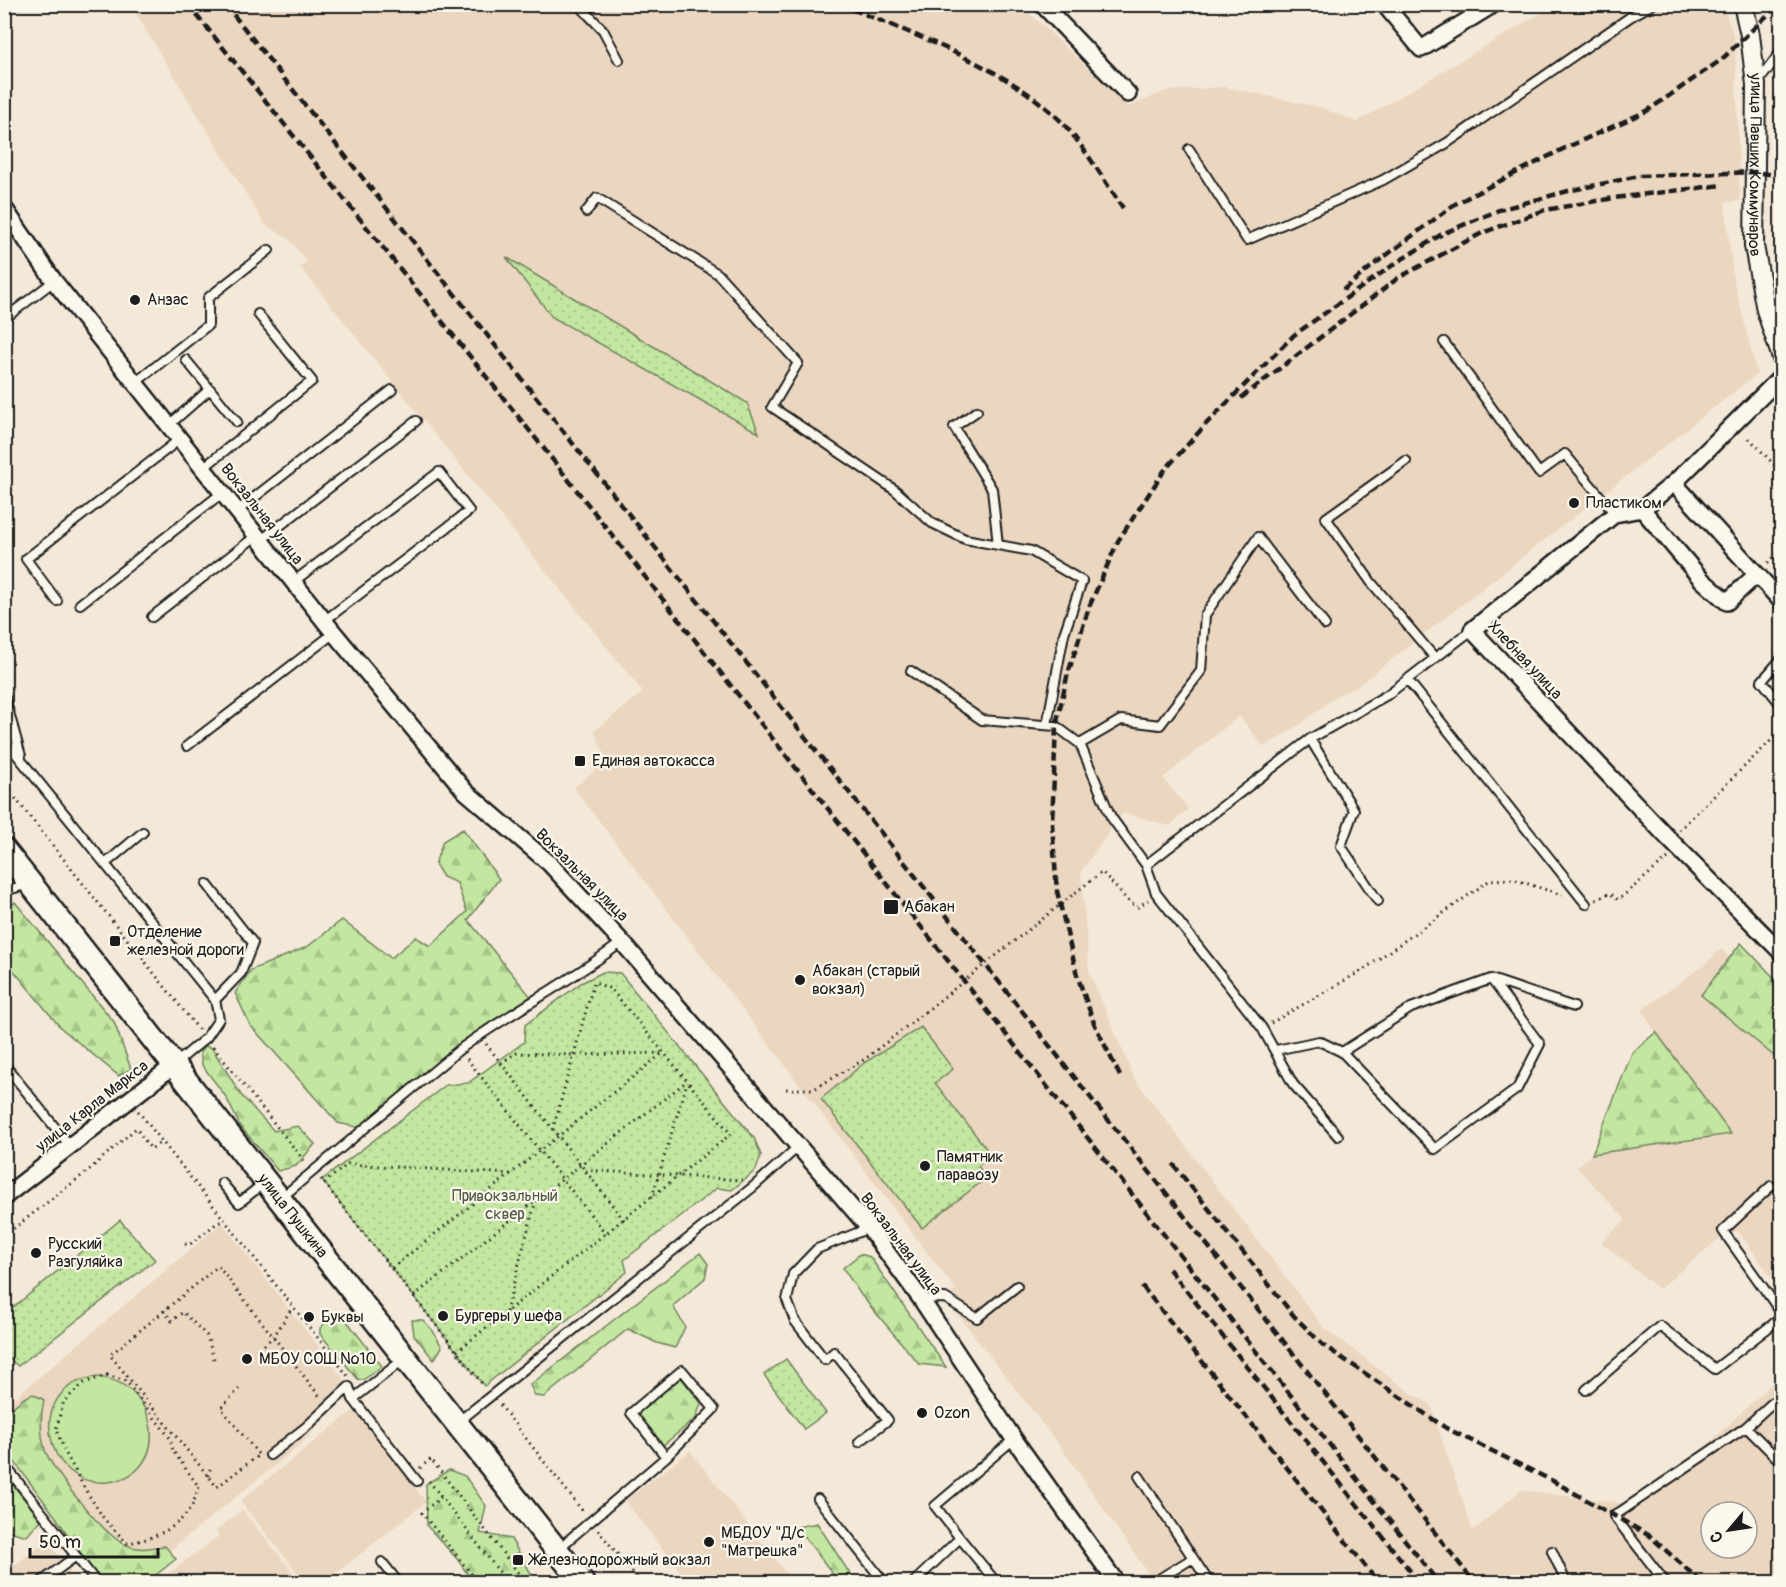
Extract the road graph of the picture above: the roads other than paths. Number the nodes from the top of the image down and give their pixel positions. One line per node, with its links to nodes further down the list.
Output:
1 (578, 4): 8 (lane)
2 (1042, 4): 10 (street)
3 (1384, 4): 4 (street)
4 (1494, 4)
5 (1653, 4): 11 (lane)
6 (1743, 4): 9 (street, улица Павших Коммунаров)
7 (1782, 50): 9 (lane)
8 (619, 60)
9 (1756, 85): 19 (street, улица Павших Коммунаров)
10 (1128, 94)
11 (1189, 149)
12 (4, 208): 15 (street, Вокзальная улица)
13 (586, 212): 38 (lane)
14 (268, 250): 22 (lane)
15 (54, 281): 17 (lane); 22 (street, Вокзальная улица)
16 (258, 314): 31 (lane)
17 (4, 319)
18 (1444, 342): 36 (lane)
19 (1782, 358)
20 (186, 360): 23 (lane)
21 (1782, 376): 32 (street, Хлебная улица)
22 (135, 383): 28 (street, Вокзальная улица)
23 (210, 389): 27 (lane); 28 (lane)
24 (392, 390): 35 (lane)
25 (977, 411): 38 (lane)
26 (416, 421): 37 (lane)
27 (237, 422)
28 (168, 424): 29 (street, Вокзальная улица)
29 (180, 439): 31 (street, Вокзальная улица); 41 (lane)
30 (1406, 461): 48 (lane)
31 (203, 468): 33 (street, Вокзальная улица)
32 (1674, 483): 34 (street, Хлебная улица); 39 (street)
33 (222, 493): 35 (street, Вокзальная улица); 43 (lane)
34 (1642, 509): 36 (street, Хлебная улица); 39 (street)
35 (237, 511): 37 (street, Вокзальная улица)
36 (1615, 514): 47 (street, Хлебная улица)
37 (258, 539): 40 (street, Вокзальная улица); 44 (lane)
38 (998, 545): 54 (lane)
39 (1756, 575): 42 (street)
40 (293, 582): 46 (street, Вокзальная улица); 46 (lane)
41 (57, 601)
42 (1782, 602)
43 (80, 603)
44 (152, 618)
45 (1325, 625): 57 (lane)
46 (329, 627): 58 (lane); 69 (street, Вокзальная улица)
47 (1472, 630): 48 (lane); 70 (street, Хлебная улица)
48 (1435, 658): 51 (lane)
49 (1782, 658): 53 (lane)
50 (911, 671): 54 (lane)
51 (1407, 679): 56 (lane); 68 (lane)
52 (4, 694): 59 (lane)
53 (1782, 706)
54 (1047, 725): 57 (lane)
55 (4, 739): 59 (lane)
56 (1310, 739): 63 (lane); 67 (lane)
57 (1080, 744): 63 (lane)
58 (187, 746)
59 (22, 761): 62 (lane)
60 (143, 832): 62 (lane)
61 (4, 850): 64 (main road, улица Пушкина)
62 (105, 864): 72 (lane)
63 (1146, 865): 74 (lane)
64 (31, 884): 66 (lane); 76 (main road, улица Пушкина)
65 (207, 884): 72 (lane)
66 (4, 891)
67 (1378, 901)
68 (1586, 904)
69 (622, 942): 80 (street, Вокзальная улица); 85 (lane)
70 (1782, 953)
71 (1491, 979): 73 (lane); 75 (lane); 75 (lane)
72 (215, 1000): 76 (lane)
73 (1574, 1006)
74 (1276, 1050): 75 (lane); 78 (lane)
75 (1342, 1052)
76 (173, 1066): 79 (street, улица Карла Маркса); 81 (main road, улица Пушкина)
77 (6, 1068): 79 (lane)
78 (1338, 1136)
79 (70, 1146): 84 (street, улица Карла Маркса)
80 (798, 1148): 86 (street, Вокзальная улица); 94 (lane)
81 (266, 1181): 82 (lane); 85 (main road, улица Пушкина)
82 (222, 1182)
83 (1771, 1186): 89 (lane)
84 (4, 1197)
85 (281, 1198): 90 (main road, улица Пушкина)
86 (869, 1228): 88 (street, Вокзальная улица); 97 (lane)
87 (1017, 1286): 88 (lane)
88 (921, 1299): 96 (street, Вокзальная улица)
89 (1782, 1316): 91 (lane)
90 (406, 1358): 93 (lane); 94 (main road, улица Пушкина)
91 (1586, 1390)
92 (1782, 1394): 95 (lane)
93 (353, 1399): 98 (lane); 103 (lane)
94 (456, 1423): 106 (main road, улица Пушкина)
95 (1746, 1427): 100 (lane); 122 (lane)
96 (1014, 1439): 105 (lane); 118 (street, Вокзальная улица)
97 (859, 1442)
98 (270, 1455)
99 (666, 1457): 99 (lane); 106 (lane)
100 (1782, 1463)
101 (4, 1464): 108 (lane)
102 (1138, 1476): 109 (lane)
103 (417, 1481)
104 (818, 1499): 115 (lane)
105 (960, 1538): 116 (lane); 117 (lane)
106 (557, 1550): 114 (main road, улица Пушкина)
107 (1552, 1551): 121 (lane)
108 (76, 1556): 111 (lane); 112 (lane)
109 (1193, 1558): 119 (lane); 120 (lane)
110 (382, 1562): 113 (lane)
111 (40, 1582)
112 (96, 1582)
113 (399, 1582)
114 (582, 1582)
115 (884, 1582)
116 (914, 1582)
117 (996, 1582)
118 (1116, 1582)
119 (1154, 1582)
120 (1209, 1582)
121 (1566, 1582)
122 (1665, 1582)

